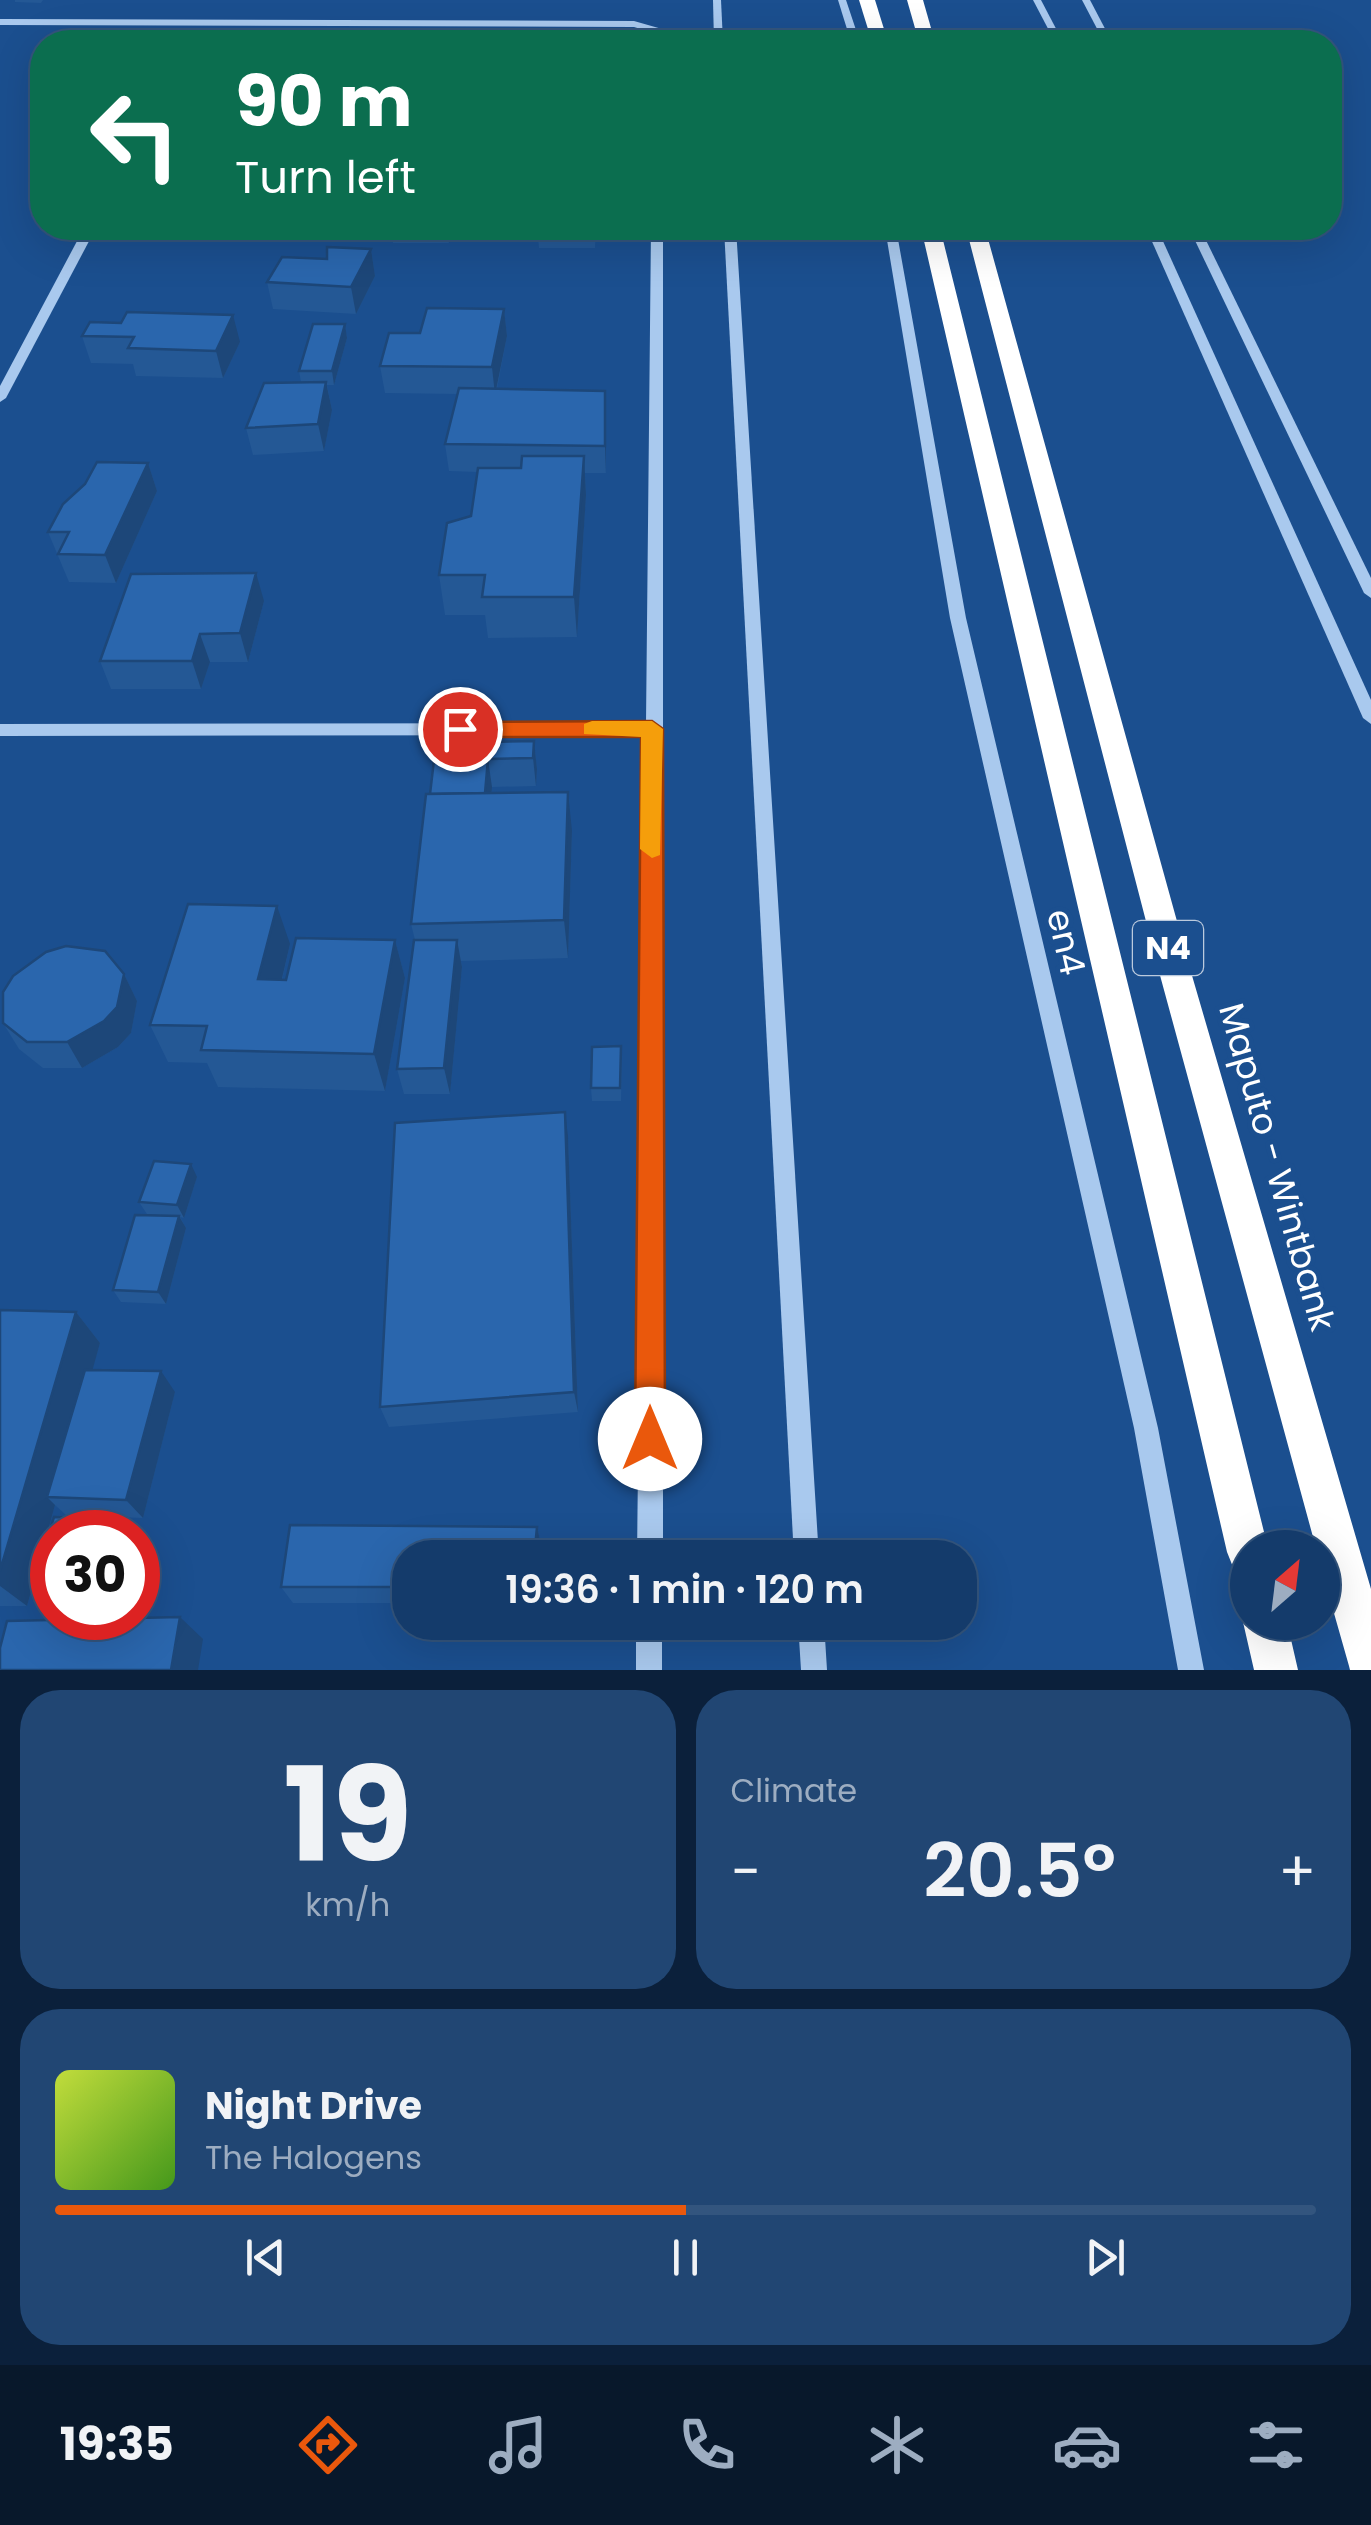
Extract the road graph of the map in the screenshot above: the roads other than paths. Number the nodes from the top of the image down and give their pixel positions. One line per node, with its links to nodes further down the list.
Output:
1 (717, 0): 9 (street)
2 (842, 0): 10 (street)
3 (867, 0): 11 (highway)
4 (914, 0): 12 (highway)
5 (1037, 0): 13 (street)
6 (1086, 0): 14 (street)
7 (0, 22): 8 (street)
8 (646, 30)
9 (718, 30)
10 (852, 30)
11 (876, 30)
12 (923, 30)
13 (1053, 30)
14 (1102, 30)
15 (84, 240): 23 (street)
16 (657, 240): 26 (street)
17 (731, 240): 30 (street)
18 (892, 240): 37 (street, en4)
19 (933, 240): 28 (highway, N4)
20 (979, 240): 34 (highway, Maputo - Wintbank / N4)
21 (1155, 240): 25 (street)
22 (1200, 240): 24 (street)
23 (0, 398)
24 (1371, 593)
25 (1371, 718)
26 (652, 729): 27 (street); 29 (street)
27 (0, 730)
28 (1243, 1530)
29 (650, 1540)
30 (806, 1540)
31 (650, 1640): 35 (street)
32 (812, 1640): 36 (street)
33 (1269, 1640): 38 (highway)
34 (1371, 1666)
35 (649, 1670)
36 (814, 1670)
37 (1191, 1670)
38 (1276, 1670)

